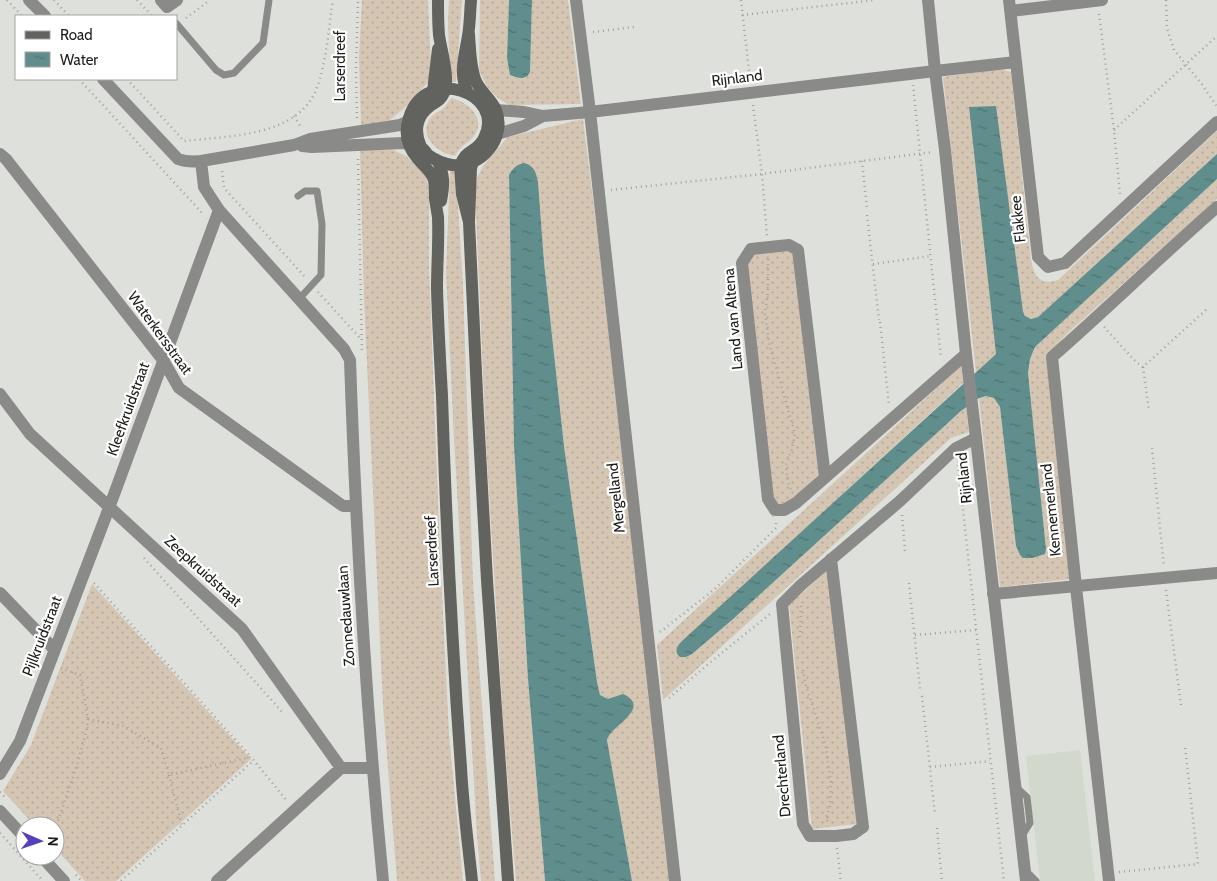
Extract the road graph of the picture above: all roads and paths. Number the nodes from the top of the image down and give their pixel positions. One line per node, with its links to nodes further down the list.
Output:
1 (7, 0): 17 (path)
2 (29, 0): 18 (street)
3 (54, 0): 19 (path)
4 (137, 0): 20 (path)
5 (210, 0): 22 (path)
6 (268, 0): 23 (lane)
7 (333, 0): 40 (path)
8 (358, 0): 46 (path, Larserdreef)
9 (438, 0): 35 (main road)
10 (471, 0): 26 (main road)
11 (576, 0): 25 (street, Mergelland)
12 (876, 0): 21 (path)
13 (928, 0): 30 (street)
14 (1100, 0): 16 (street); 45 (path)
15 (1166, 0): 29 (path)
16 (1010, 5): 28 (street, Flakkee)
17 (21, 15)
18 (43, 15)
19 (68, 15)
20 (151, 15)
21 (742, 16)
22 (178, 23)
23 (178, 25)
24 (634, 27): 25 (path)
25 (579, 33): 39 (street, Mergelland)
26 (469, 34): 36 (main road); 38 (main road)
27 (1217, 36): 29 (path)
28 (1016, 62): 30 (street, Rijnland); 64 (street, Flakkee)
29 (1186, 64): 37 (path); 45 (path)
30 (935, 71): 31 (street, Rijnland); 51 (street, Rijnland)
31 (912, 74): 39 (street, Rijnland); 52 (path)
32 (80, 80): 66 (path)
33 (104, 80): 56 (street)
34 (128, 80): 48 (path)
35 (439, 90): 36 (main road); 42 (main road); 50 (main road)
36 (468, 93): 38 (main road)
37 (1217, 107)
38 (490, 109): 41 (street, Rijnland); 47 (main road); 58 (main road)
39 (590, 112): 41 (street, Rijnland); 59 (street, Mergelland)
40 (294, 116): 44 (path); 48 (path)
41 (543, 116): 47 (street, Rijnland)
42 (408, 122): 46 (street); 50 (main road)
43 (1217, 122): 64 (street, Flakkee)
44 (306, 125)
45 (1114, 130): 64 (path)
46 (357, 131): 49 (street)
47 (498, 134): 58 (main road)
48 (217, 137): 54 (path)
49 (294, 145): 50 (street); 54 (street)
50 (415, 146): 57 (main road)
51 (945, 150): 52 (path); 74 (street, Rijnland)
52 (920, 153): 55 (path); 67 (path)
53 (0, 154): 75 (street, Waterkersstraat)
54 (220, 158): 56 (street); 69 (path)
55 (862, 160): 59 (path); 62 (path)
56 (201, 161): 63 (street)
57 (432, 164): 58 (main road); 137 (main road, Larserdreef)
58 (467, 164): 138 (main road)
59 (599, 192): 101 (street, Mergelland)
60 (298, 196): 69 (lane)
61 (1217, 207): 72 (street, Kennemerland)
62 (867, 209)
63 (219, 210): 66 (street, Kleefkruidstraat); 70 (street)
64 (1122, 211)
65 (867, 215): 68 (path)
66 (213, 226): 75 (street, Kleefkruidstraat)
67 (931, 256): 68 (path); 77 (path)
68 (873, 264): 80 (path)
69 (312, 285): 70 (lane); 73 (path)
70 (299, 299): 85 (street, Zonnedauwlaan)
71 (1207, 309): 76 (path)
72 (1096, 318): 76 (path); 95 (street, Kennemerland)
73 (361, 339)
74 (966, 354): 77 (street); 81 (street, Rijnland)
75 (163, 360): 85 (street, Waterkersstraat); 86 (street, Kleefkruidstraat)
76 (1144, 367): 79 (path)
77 (942, 374): 80 (street)
78 (0, 394): 86 (street, Zeepkruidstraat)
79 (1149, 411)
80 (890, 420): 83 (street)
81 (976, 438): 82 (street); 97 (street, Rijnland)
82 (956, 448): 84 (street); 99 (path)
83 (825, 477): 87 (street); 87 (street, Land van Altena)
84 (900, 501): 89 (path); 90 (street)
85 (355, 506): 117 (street, Zonnedauwlaan)
86 (109, 508): 88 (street, Zeepkruidstraat); 103 (street, Pijlkruidstraat)
87 (775, 510): 101 (path)
88 (144, 540): 109 (path); 116 (street, Zeepkruidstraat)
89 (905, 551)
90 (831, 559): 94 (street); 128 (street, Drechterland)
91 (1217, 573): 95 (street)
92 (92, 580): 112 (path)
93 (909, 583): 100 (path)
94 (800, 585): 98 (street); 102 (path)
95 (1076, 587): 97 (street); 131 (street, Kennemerland)
96 (0, 592): 103 (street)
97 (994, 594): 130 (street, Rijnland)
98 (782, 604): 108 (path); 128 (street, Drechterland)
99 (976, 630): 100 (path); 114 (path)
100 (915, 635): 106 (path)
101 (648, 640): 108 (street, Mergelland)
102 (800, 643)
103 (54, 649): 118 (street, Pijlkruidstraat)
104 (59, 667): 110 (path)
105 (802, 668): 128 (path)
106 (920, 689)
107 (922, 696): 115 (path)
108 (656, 709): 139 (street, Mergelland)
109 (285, 714)
110 (88, 719): 119 (path); 123 (path)
111 (1185, 746): 131 (path)
112 (251, 757): 113 (path); 119 (path)
113 (254, 760): 120 (path); 124 (path)
114 (990, 760): 115 (path); 142 (path)
115 (930, 767): 122 (path)
116 (341, 768): 117 (street); 120 (street)
117 (372, 768): 136 (street, Zonnedauwlaan)
118 (0, 774)
119 (170, 775): 124 (path)
120 (294, 810): 135 (street)
121 (0, 811): 125 (street)
122 (935, 815)
123 (60, 816)
124 (182, 826): 134 (path)
125 (15, 827)
126 (937, 828): 141 (path)
127 (0, 833): 132 (path)
128 (836, 836): 140 (path)
129 (51, 866): 133 (street)
130 (1025, 875): 143 (lane)
131 (1108, 877)
132 (43, 881)
133 (64, 881)
134 (121, 881)
135 (217, 881)
136 (382, 881)
137 (472, 881)
138 (508, 881)
139 (675, 881)
140 (841, 881)
141 (942, 881)
142 (1004, 881)
143 (1036, 881)

